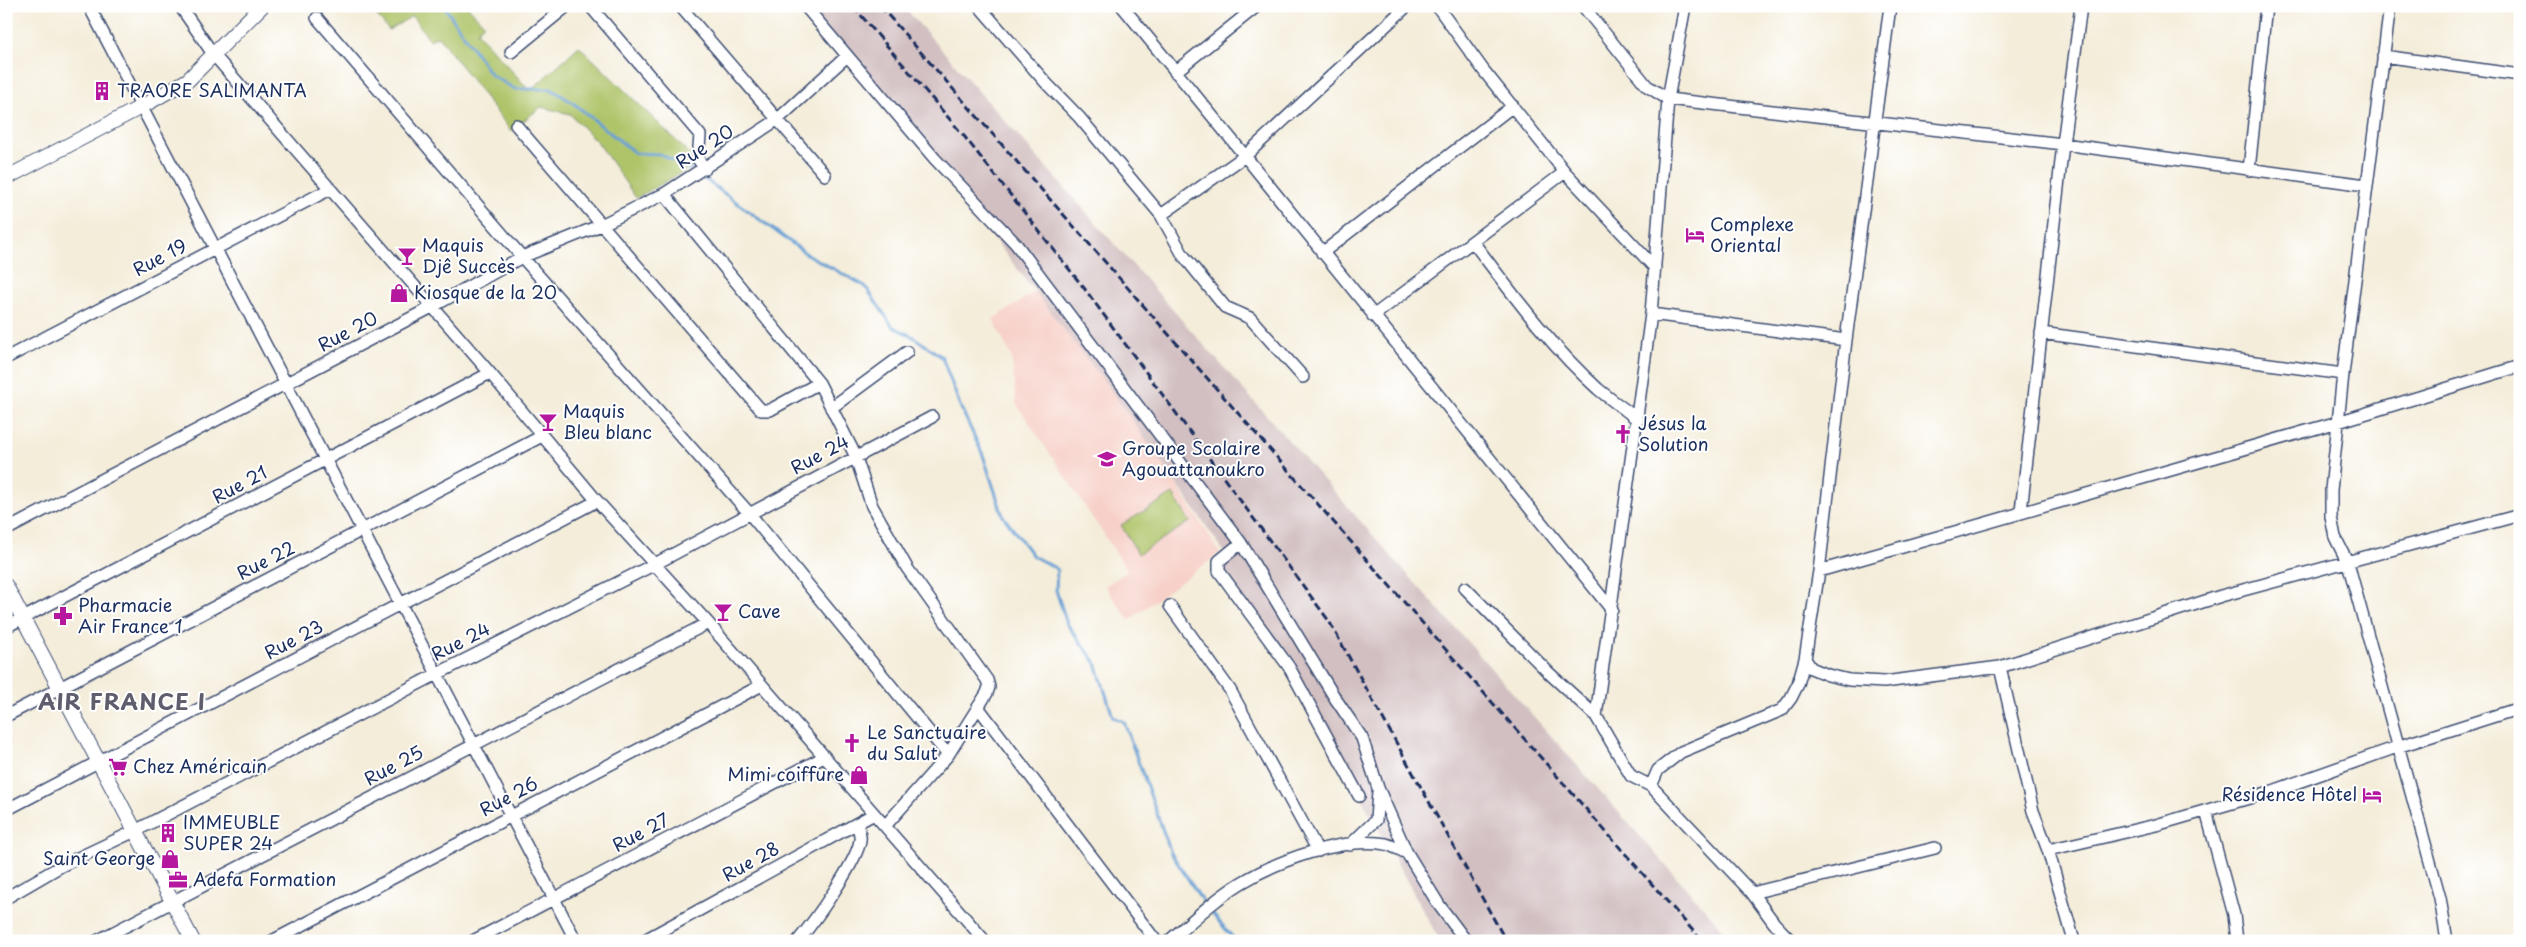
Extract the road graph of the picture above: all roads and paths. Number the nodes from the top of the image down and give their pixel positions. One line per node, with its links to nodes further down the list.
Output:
1 (89, 6): 28 (street)
2 (180, 6): 21 (street)
3 (262, 6): 21 (main road)
4 (567, 6): 20 (street)
5 (590, 6): 34 (street)
6 (680, 6): 29 (street)
7 (805, 6): 22 (street)
8 (979, 6): 42 (street)
9 (1257, 6): 24 (street)
10 (1407, 6): 33 (street)
11 (1436, 6): 27 (street)
12 (1583, 6): 26 (street)
13 (1685, 6): 26 (street)
14 (1890, 6): 30 (street)
15 (2081, 6): 32 (street)
16 (2266, 6): 35 (street)
17 (2390, 6): 23 (street)
18 (1124, 7): 24 (street)
19 (317, 18): 47 (street)
20 (510, 52)
21 (213, 54): 28 (main road); 40 (street)
22 (847, 56): 29 (street, Rue 20); 75 (street)
23 (2383, 56): 25 (street); 39 (street)
24 (1175, 72): 33 (street)
25 (2520, 75)
26 (1668, 99): 30 (street); 48 (street)
27 (1513, 106): 36 (street); 46 (street)
28 (141, 107): 38 (main road); 45 (street)
29 (777, 120): 34 (street, Rue 20); 37 (street)
30 (1874, 123): 32 (street); 53 (street)
31 (516, 125): 43 (street)
32 (2063, 144): 35 (street); 52 (street)
33 (1245, 156): 42 (street); 46 (street)
34 (705, 169): 41 (street, Rue 20)
35 (2249, 170): 39 (street)
36 (1565, 172): 44 (street); 48 (street)
37 (825, 175)
38 (6, 178)
39 (2366, 185): 58 (street)
40 (330, 189): 45 (street, Rue 19); 49 (street)
41 (664, 194): 43 (street, Rue 20); 60 (street)
42 (1161, 216): 59 (street)
43 (601, 224): 47 (street, Rue 20); 60 (street)
44 (1473, 242): 51 (street); 64 (street)
45 (215, 249): 55 (street, Rue 19); 61 (street)
46 (1322, 253): 51 (street)
47 (522, 257): 49 (street, Rue 20); 71 (street)
48 (1655, 268): 50 (street)
49 (432, 307): 57 (street); 61 (street, Rue 20)
50 (1651, 314): 53 (street); 64 (street)
51 (1373, 316): 83 (street)
52 (2040, 333): 58 (street); 70 (street)
53 (1846, 340): 78 (street)
54 (907, 352): 62 (street)
55 (6, 358)
56 (2520, 366): 65 (street)
57 (490, 373): 66 (street); 68 (street, Rue 21)
58 (2343, 374): 65 (street)
59 (1303, 377)
60 (819, 383): 62 (street)
61 (286, 384): 68 (street); 73 (street, Rue 20)
62 (831, 408): 67 (street)
63 (932, 417): 67 (street, Rue 24)
64 (1638, 420): 83 (street)
65 (2338, 422): 70 (street); 76 (street)
66 (542, 436): 69 (street); 74 (street, Rue 22)
67 (855, 456): 71 (street, Rue 24); 92 (street)
68 (325, 460): 74 (street); 84 (street, Rue 21)
69 (597, 501): 77 (street); 81 (street, Rue 23)
70 (2021, 511): 78 (street)
71 (749, 513): 77 (street, Rue 24); 98 (street)
72 (2520, 515): 76 (street)
73 (6, 530)
74 (362, 531): 81 (street); 91 (street, Rue 22)
75 (1241, 544): 102 (street); 103 (street)
76 (2348, 563): 88 (street); 97 (street)
77 (654, 565): 85 (street); 89 (street, Rue 24)
78 (1819, 570): 87 (street)
79 (6, 586): 84 (main road)
80 (1465, 588): 95 (street)
81 (400, 604): 89 (street); 100 (street, Rue 23)
82 (1170, 606): 114 (street)
83 (1612, 610): 95 (street)
84 (23, 618): 86 (street, Rue 21); 91 (main road)
85 (708, 623): 90 (street); 96 (street, Rue 25)
86 (6, 627)
87 (1805, 659): 88 (street); 101 (street)
88 (2000, 667): 113 (street)
89 (437, 674): 96 (street); 110 (street, Rue 24)
90 (762, 685): 99 (street); 107 (street, Rue 26)
91 (60, 688): 94 (street, Rue 22); 100 (main road)
92 (978, 708): 98 (street); 128 (street)
93 (2520, 708): 97 (street)
94 (6, 716)
95 (1596, 716): 101 (street)
96 (474, 744): 107 (street); 119 (street, Rue 25)
97 (2397, 747): 105 (street); 134 (street)
98 (948, 755): 109 (street)
99 (824, 757): 106 (street); 118 (street, Rue 27)
100 (99, 762): 104 (street, Rue 23); 110 (main road)
101 (1652, 786): 116 (street)
102 (1378, 788): 111 (street); 115 (street)
103 (1359, 796)
104 (6, 810)
105 (2206, 811): 113 (street); 133 (street)
106 (874, 814): 108 (street, Rue 28); 109 (street)
107 (511, 816): 118 (street); 122 (street, Rue 26)
108 (857, 825): 125 (street, Rue 28); 126 (street)
109 (885, 826): 127 (street)
110 (135, 831): 117 (street, Rue 24); 119 (main road)
111 (1350, 845): 114 (street); 115 (street)
112 (1935, 848): 116 (street)
113 (2048, 850): 132 (street)
114 (1318, 851): 129 (street)
115 (1407, 853): 130 (street)
116 (1752, 893): 131 (street)
117 (6, 898)
118 (554, 898): 123 (street, Rue 27); 124 (street)
119 (172, 901): 120 (street, Rue 25); 121 (main road)
120 (96, 941)
121 (194, 941)
122 (272, 941)
123 (473, 941)
124 (576, 941)
125 (643, 941)
126 (798, 941)
127 (985, 941)
128 (1156, 941)
129 (1169, 941)
130 (1466, 941)
131 (1791, 941)
132 (2074, 941)
133 (2237, 941)
134 (2447, 941)

